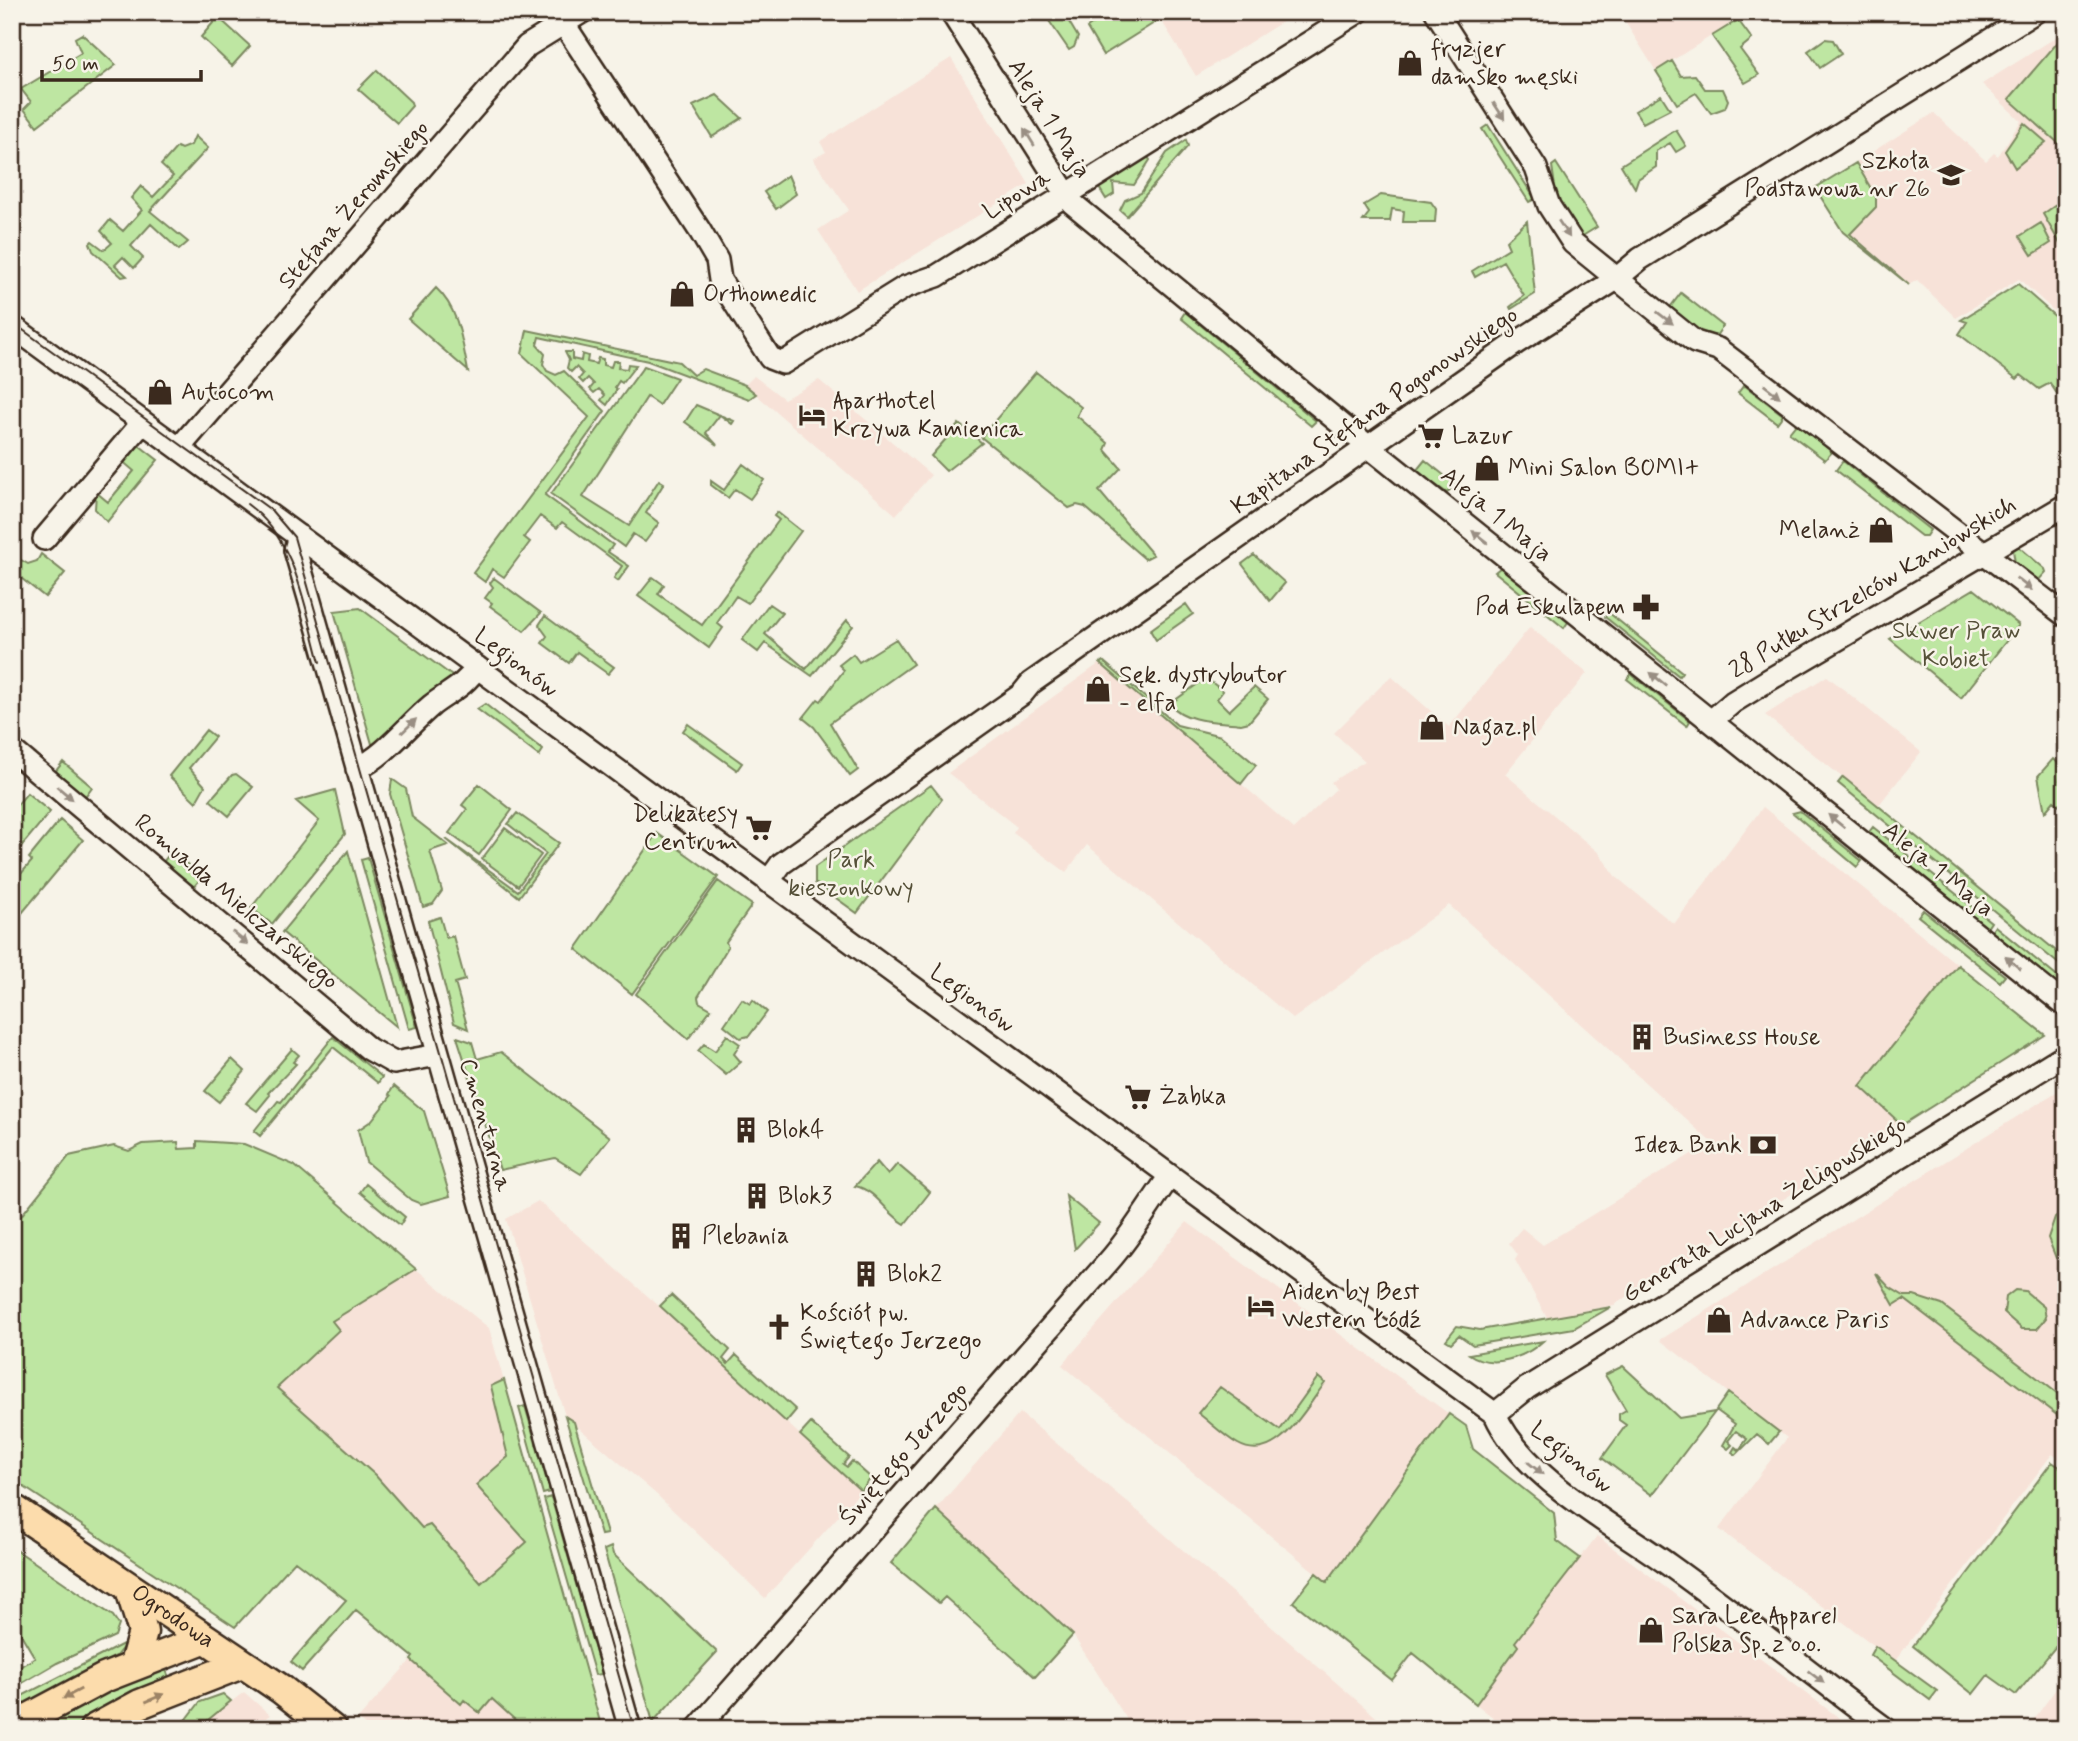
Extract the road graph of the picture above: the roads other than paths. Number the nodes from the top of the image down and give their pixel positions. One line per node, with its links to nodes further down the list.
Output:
1 (951, 12): 6 (street, Aleja 1 Maja, one-way to 1)
2 (1358, 12): 6 (street, Lipowa)
3 (1436, 12): 7 (street, one-way to 7)
4 (2035, 12): 7 (street, Kapitana Stefana Pogonowskiego)
5 (567, 16): 6 (street, Lipowa); 11 (street, Stefana Żeromskiego)
6 (1065, 195): 10 (street, Aleja 1 Maja)
7 (1615, 280): 10 (street, Kapitana Stefana Pogonowskiego); 15 (street, one-way to 15)
8 (12, 326): 9 (street, Legionów)
9 (143, 422): 11 (street, Legionów); 14 (street)
10 (1368, 447): 18 (street, Aleja 1 Maja, one-way to 10); 21 (street, Kapitana Stefana Pogonowskiego)
11 (180, 449): 13 (street, Legionów)
12 (2066, 505): 15 (street, 28 Pułku Strzelców Kaniowskich)
13 (299, 536): 17 (street, Legionów); 20 (street, Cmentarna)
14 (44, 539)
15 (1982, 552): 16 (street, one-way to 16); 18 (street, 28 Pułku Strzelców Kaniowskich)
16 (2066, 616)
17 (477, 667): 20 (street, one-way to 17); 21 (street, Legionów)
18 (1711, 721): 22 (street, Aleja 1 Maja, one-way to 18)
19 (12, 750): 24 (street, Romualda Mielczarskiego, one-way to 24)
20 (357, 769): 24 (street, Cmentarna)
21 (768, 882): 25 (street, Legionów)
22 (2066, 1006)
23 (2066, 1054): 26 (street, Generała Lucjana Żeligowskiego)
24 (438, 1055): 35 (street, Cmentarna)
25 (1170, 1176): 26 (street, Legionów); 36 (street, Świętego Jerzego)
26 (1495, 1415): 37 (street, Legionów, one-way to 37)
27 (12, 1508): 28 (main road, Ogrodowa)
28 (130, 1589): 29 (main road, Ogrodowa); 30 (main road)
29 (204, 1639): 30 (main road); 31 (main road, Ogrodowa)
30 (134, 1664): 32 (main road, one-way to 32)
31 (242, 1664): 33 (main road, one-way to 31); 34 (main road, Ogrodowa)
32 (12, 1727)
33 (94, 1729)
34 (332, 1729)
35 (629, 1729)
36 (697, 1729)
37 (1886, 1729)

